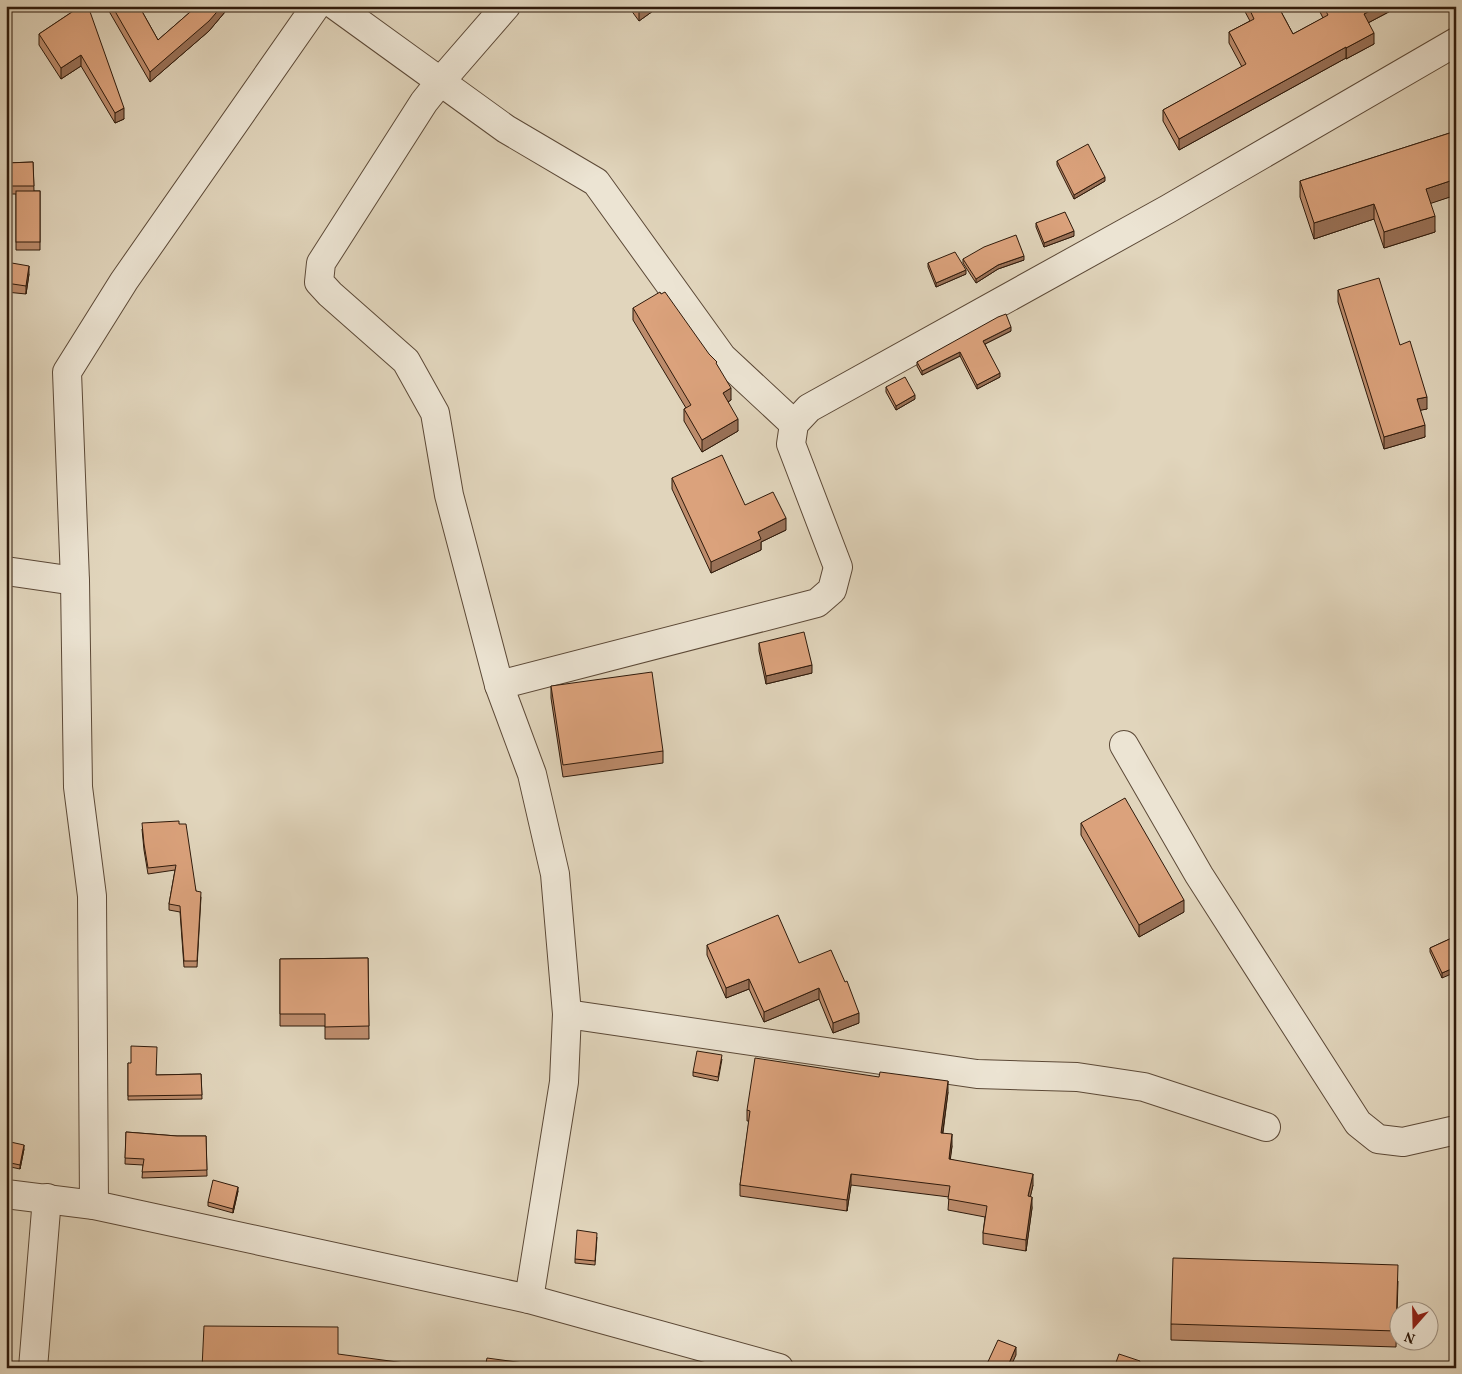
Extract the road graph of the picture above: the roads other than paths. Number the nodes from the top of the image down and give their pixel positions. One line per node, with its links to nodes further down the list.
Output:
1 (316, 6): 8 (street)
2 (336, 6): 5 (street)
3 (506, 6): 5 (street)
4 (1456, 42): 6 (street)
5 (440, 82): 6 (street); 9 (street)
6 (794, 424): 9 (street)
7 (6, 571): 8 (street)
8 (75, 580): 16 (street)
9 (499, 685): 11 (street)
10 (1124, 745): 13 (street)
11 (567, 1014): 12 (street); 17 (street)
12 (1266, 1128)
13 (1456, 1130)
14 (6, 1194): 15 (street)
15 (47, 1198): 16 (street); 18 (street)
16 (94, 1206): 17 (street)
17 (529, 1300): 19 (street)
18 (33, 1368)
19 (779, 1368)

